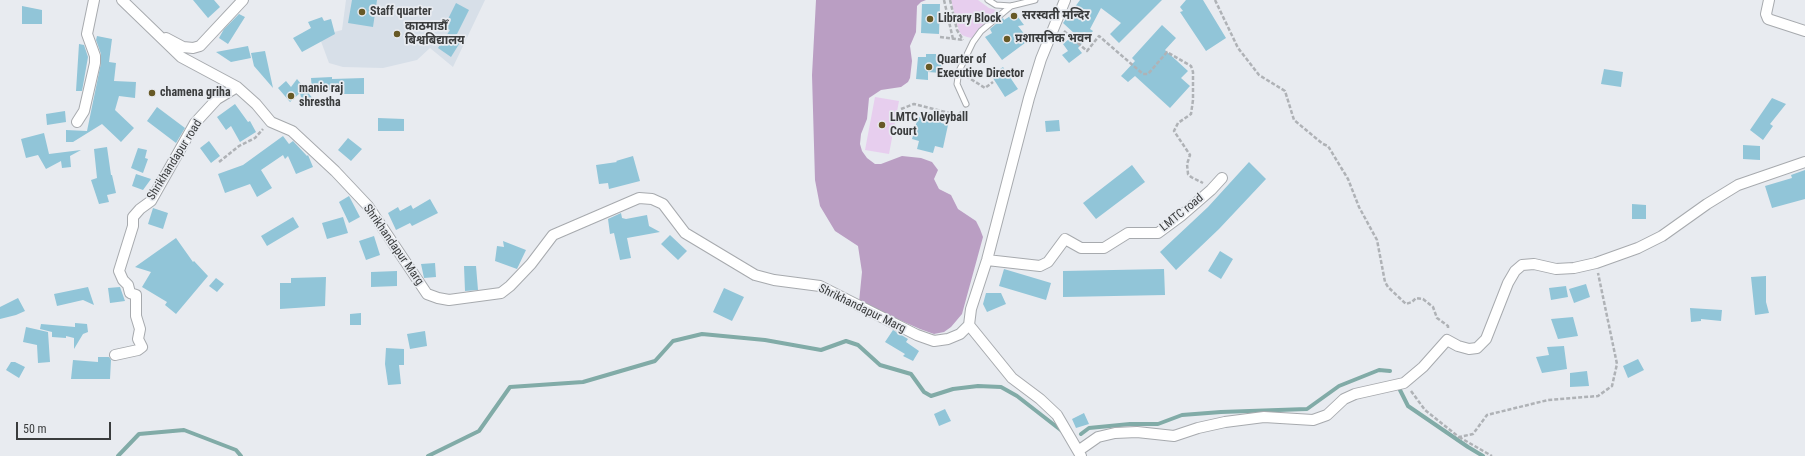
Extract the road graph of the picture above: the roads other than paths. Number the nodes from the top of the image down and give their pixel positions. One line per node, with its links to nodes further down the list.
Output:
1 (94, 0): 13 (street)
2 (122, 0): 9 (street, Shrikhandapur Marg)
3 (243, 0): 9 (street)
4 (988, 0): 8 (lane)
5 (1035, 0): 8 (lane)
6 (1065, 0): 16 (street)
7 (1769, 0): 10 (street)
8 (1011, 6): 12 (lane)
9 (153, 31): 11 (street, Shrikhandapur Marg)
10 (1805, 31)
11 (236, 87): 17 (street, Shrikhandapur Marg); 18 (street, Shrikhandapur road)
12 (966, 104)
13 (77, 122)
14 (1805, 162): 19 (street)
15 (1222, 178): 16 (street, LMTC road)
16 (987, 260): 17 (street)
17 (969, 325): 19 (street)
18 (115, 355)
19 (1078, 451)

